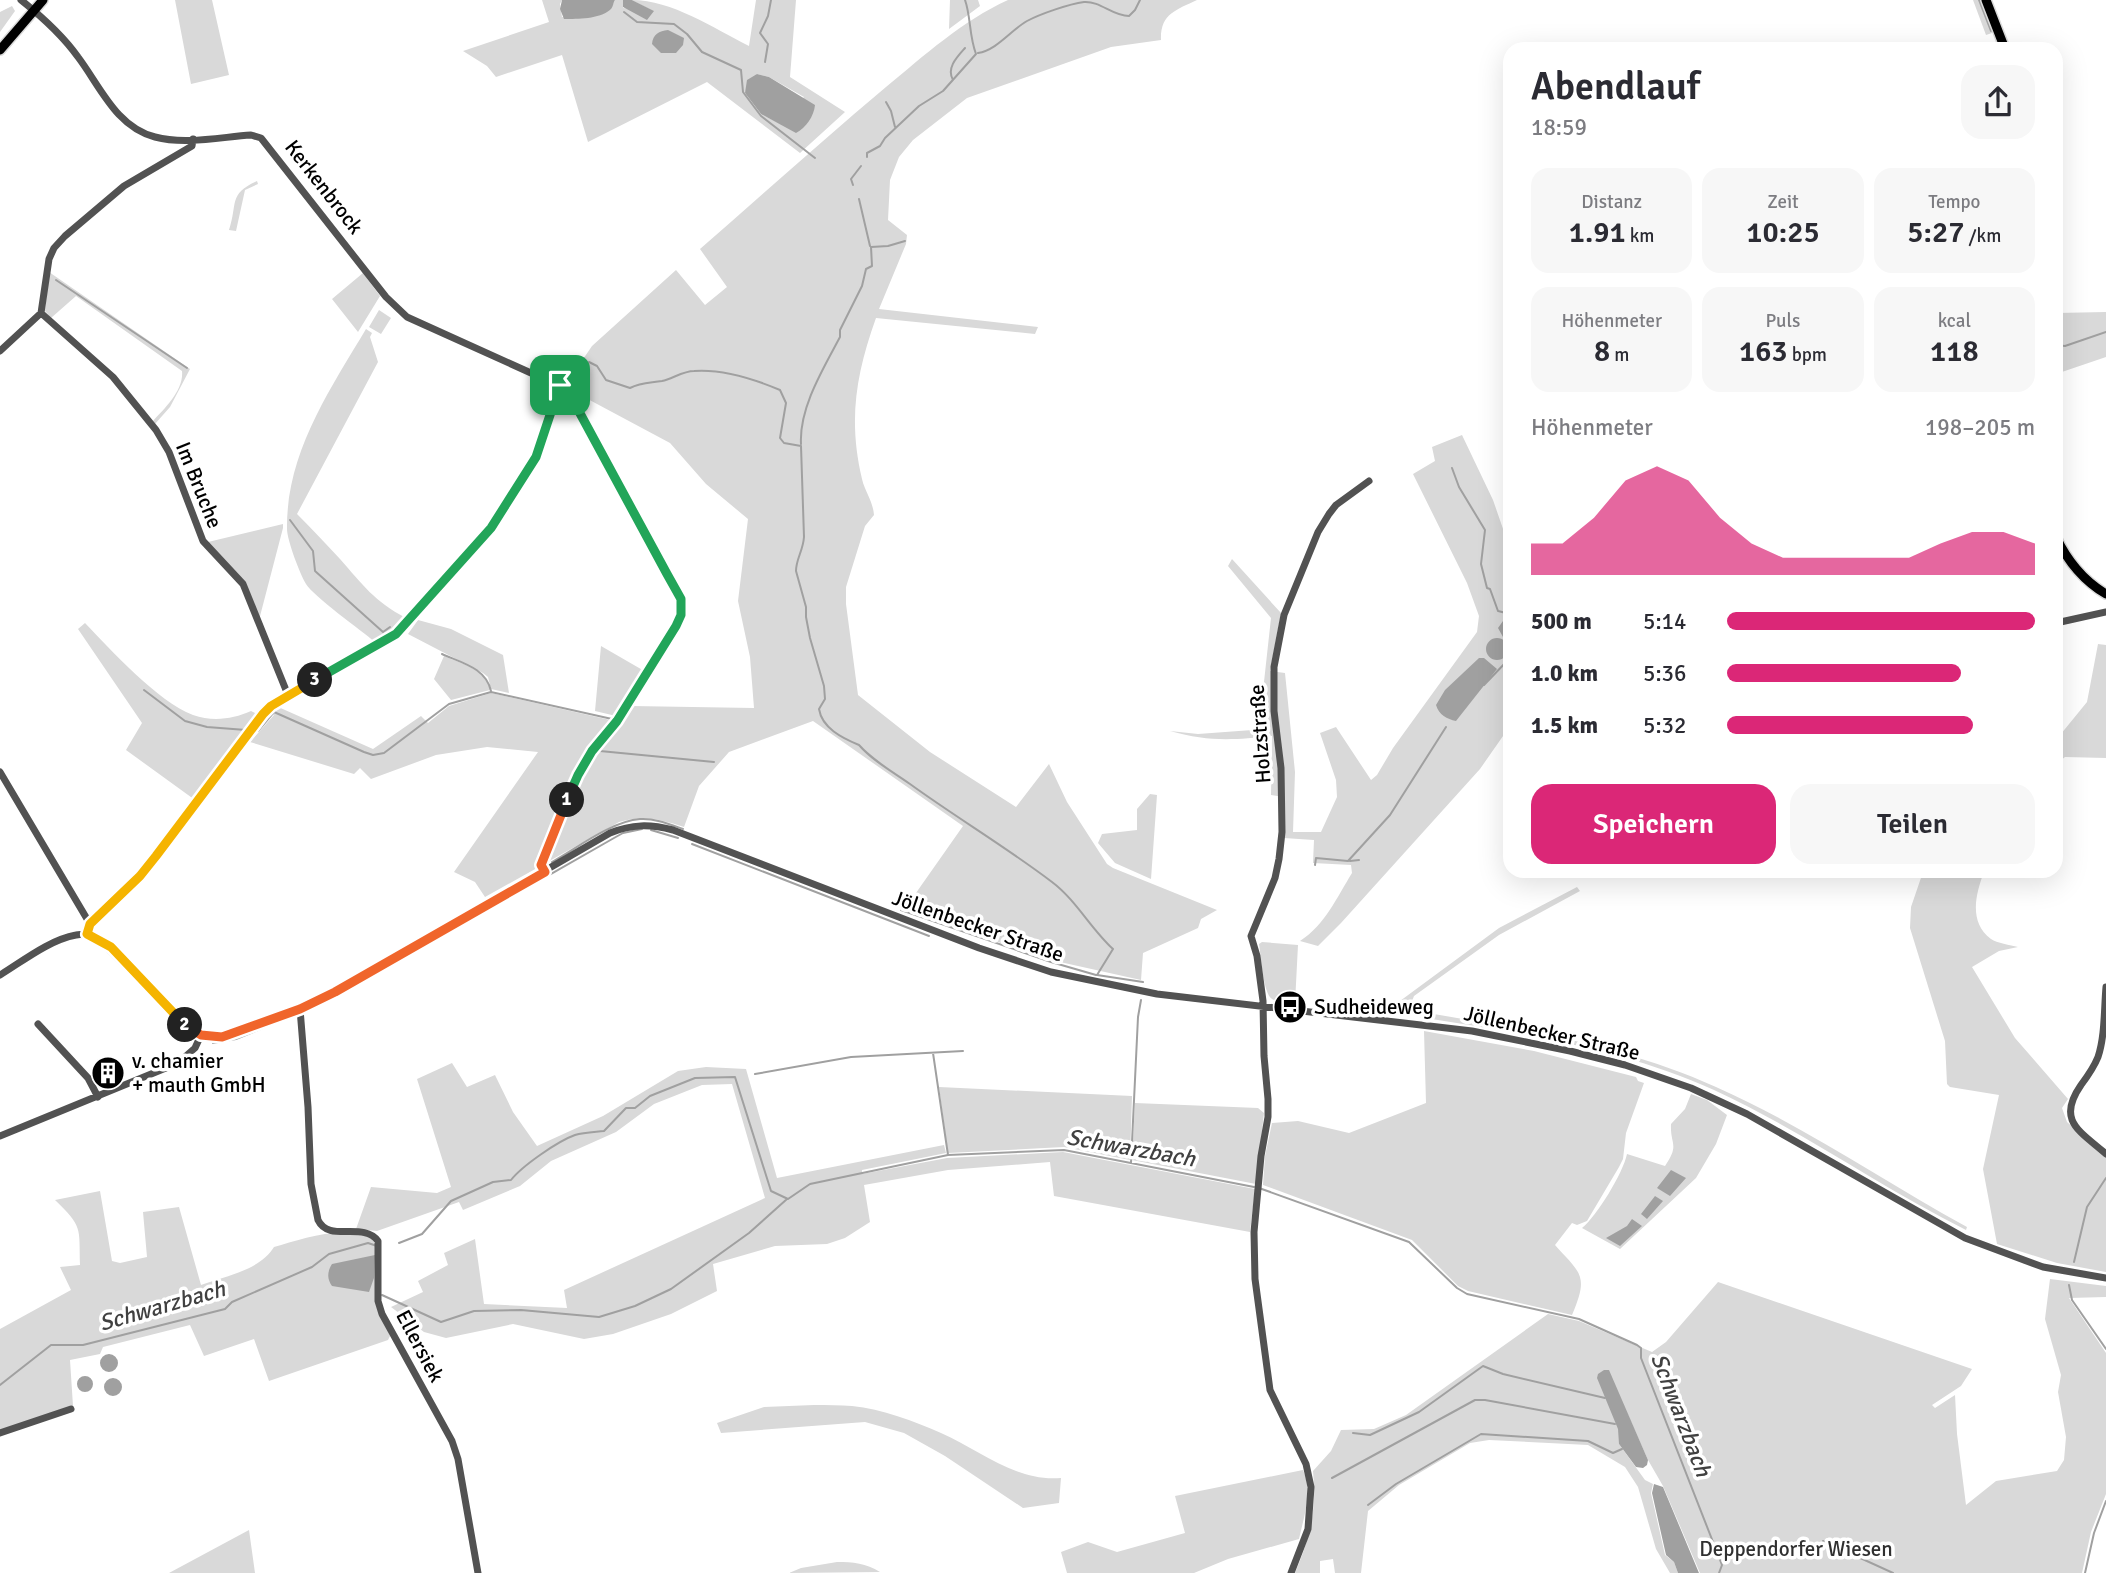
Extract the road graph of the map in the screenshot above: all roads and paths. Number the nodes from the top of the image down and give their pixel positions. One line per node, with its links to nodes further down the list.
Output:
1 (21, 0): 4 (street, Kerkenbrock)
2 (43, 0): 4 (main road)
3 (1986, 0): 5 (main road)
4 (33, 10): 6 (main road); 7 (street, Kerkenbrock)
5 (2002, 42)
6 (0, 50)
7 (192, 139): 8 (street); 10 (street, Kerkenbrock)
8 (41, 313): 9 (street); 16 (street, Im Bruche)
9 (0, 351)
10 (560, 385): 16 (street); 18 (street)
11 (1368, 481): 23 (street, Holzstraße)
12 (2063, 549): 13 (main road)
13 (2106, 594)
14 (2106, 612): 15 (street)
15 (2063, 621)
16 (288, 695): 19 (street)
17 (0, 772): 19 (street)
18 (545, 872): 23 (street, Jöllenbecker Straße); 24 (street, Jöllenbecker Straße)
19 (90, 924): 20 (street)
20 (87, 934): 21 (street); 26 (street)
21 (0, 975)
22 (2106, 987): 29 (street)
23 (1263, 1008): 30 (street, Jöllenbecker Straße); 34 (street)
24 (300, 1009): 26 (street, Jöllenbecker Straße); 33 (street, Ellersiek)
25 (38, 1024): 27 (street)
26 (201, 1035): 27 (street)
27 (98, 1097): 28 (street)
28 (0, 1136)
29 (2106, 1154)
30 (2106, 1278)
31 (71, 1409): 32 (street)
32 (0, 1433)
33 (478, 1573)
34 (1291, 1573)

